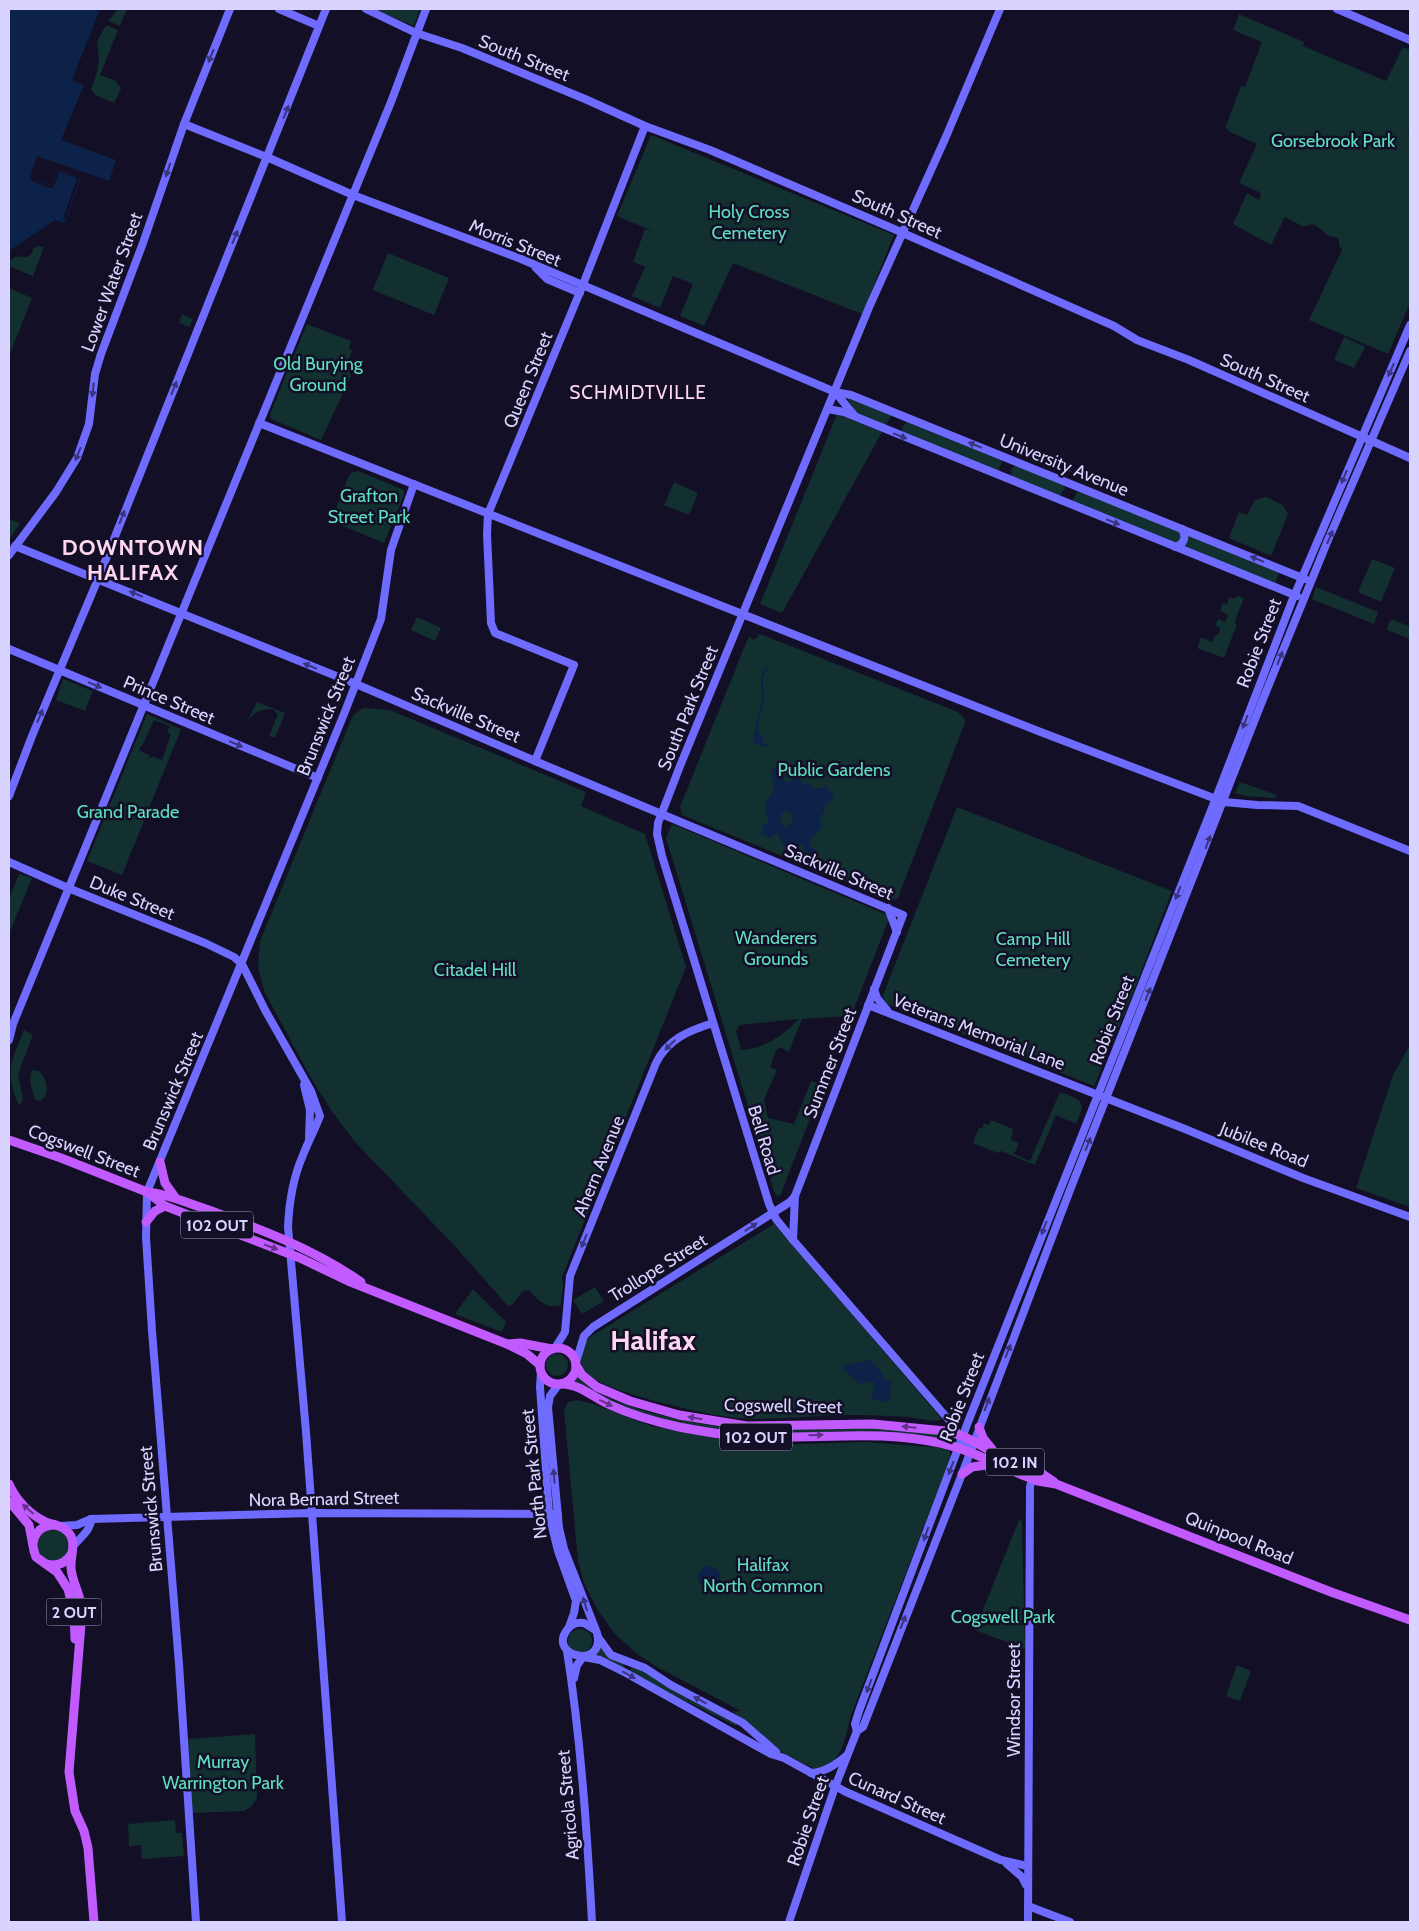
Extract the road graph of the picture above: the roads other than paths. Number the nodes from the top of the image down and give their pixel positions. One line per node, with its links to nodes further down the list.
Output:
1 (229, 9): 12 (street, Lower Water Street, one-way to 12)
2 (279, 9): 9 (street)
3 (321, 9): 9 (street)
4 (326, 9): 9 (street)
5 (366, 9): 10 (street, South Street)
6 (426, 9): 10 (street)
7 (1000, 9): 16 (street, South Park Street)
8 (1337, 9): 11 (street)
9 (317, 25): 14 (street, one-way to 9)
10 (416, 33): 13 (street, South Street); 15 (street)
11 (1410, 40)
12 (184, 124): 14 (street, Morris Street); 30 (street, Lower Water Street, one-way to 30)
13 (645, 126): 16 (street, South Street); 17 (street, Queen Street)
14 (268, 158): 15 (street, Morris Street); 34 (street, one-way to 14)
15 (353, 195): 17 (street, Morris Street); 23 (street)
16 (901, 235): 20 (street, South Park Street); 24 (street, South Street)
17 (581, 290): 20 (street, Morris Street); 28 (street, Queen Street)
18 (1410, 325): 24 (street, Robie Street, one-way to 24)
19 (1410, 351): 25 (street, Robie Street)
20 (835, 392): 21 (street, South Park Street); 22 (street, University Avenue); 29 (street, University Avenue, one-way to 20)
21 (828, 409): 22 (street, University Avenue); 39 (street, South Park Street)
22 (855, 417): 31 (street, University Avenue, one-way to 31)
23 (259, 422): 27 (street); 38 (street)
24 (1362, 436): 25 (street, South Street); 33 (street, Robie Street, one-way to 33)
25 (1372, 440): 26 (street, South Street); 35 (street, Robie Street, one-way to 25)
26 (1410, 458)
27 (414, 484): 28 (street); 42 (street, Brunswick Street)
28 (488, 514): 39 (street); 44 (street, Queen Street)
29 (1182, 529): 31 (street); 33 (street, University Avenue, one-way to 29)
30 (15, 546): 32 (street, Lower Water Street); 34 (street, Sackville Street)
31 (1175, 547): 36 (street, University Avenue)
32 (9, 555)
33 (1302, 578): 35 (street, University Avenue); 36 (street, Robie Street)
34 (98, 579): 38 (street, Sackville Street, one-way to 34); 41 (street)
35 (1311, 582): 37 (street, Robie Street)
36 (1294, 595): 37 (street, University Avenue); 47 (street, Robie Street, one-way to 47)
37 (1304, 599): 48 (street, Robie Street, one-way to 37)
38 (181, 613): 42 (street, Sackville Street, one-way to 38); 43 (street)
39 (744, 614): 47 (street); 49 (street, South Park Street)
40 (9, 648): 41 (street, Prince Street)
41 (60, 670): 43 (street, Prince Street, one-way to 43); 46 (street, one-way to 41)
42 (356, 684): 44 (street, Sackville Street); 45 (street, Brunswick Street)
43 (144, 704): 45 (street, Prince Street, one-way to 45); 52 (street)
44 (535, 761): 49 (street, Sackville Street)
45 (318, 778): 56 (street, Brunswick Street)
46 (9, 796)
47 (1216, 798): 48 (street); 63 (street, Robie Street, one-way to 63)
48 (1224, 802): 50 (street); 64 (street, Robie Street, one-way to 48)
49 (661, 813): 53 (street, Sackville Street); 60 (street, Bell Road)
50 (1410, 851)
51 (9, 862): 52 (street, Duke Street)
52 (68, 888): 56 (street, Duke Street); 61 (street)
53 (888, 908): 54 (street, Sackville Street); 55 (street)
54 (903, 915): 55 (street, Summer Street)
55 (897, 932): 57 (street, Summer Street)
56 (242, 964): 67 (street, Brunswick Street); 76 (street)
57 (874, 989): 58 (street, Summer Street); 59 (street)
58 (868, 1005): 59 (street, Veterans Memorial Lane); 69 (street, Summer Street)
59 (890, 1014): 62 (street, Veterans Memorial Lane)
60 (713, 1023): 72 (street, Bell Road); 80 (street, Ahern Avenue, one-way to 80)
61 (9, 1040)
62 (1075, 1086): 63 (street, Veterans Memorial Lane); 65 (street)
63 (1098, 1095): 64 (street, Veterans Memorial Lane); 65 (street, Robie Street)
64 (1107, 1099): 73 (street, Jubilee Road); 84 (street, Robie Street, one-way to 64)
65 (1090, 1112): 85 (street, Robie Street, one-way to 85)
66 (9, 1140): 68 (main road, Cogswell Street / 102 OUT)
67 (160, 1162): 68 (street, Brunswick Street); 70 (main road)
68 (147, 1192): 70 (main road, Cogswell Street); 71 (main road, Cogswell Street / 102 OUT); 74 (street, Brunswick Street)
69 (795, 1196): 72 (street); 75 (street)
70 (180, 1200): 76 (main road, Cogswell Street)
71 (165, 1206): 74 (main road); 77 (main road, Cogswell Street / 102 OUT, one-way to 77)
72 (772, 1213): 75 (street, Bell Road); 81 (street, Trollope Street, one-way to 72)
73 (1410, 1217)
74 (146, 1222): 97 (street, Brunswick Street)
75 (793, 1240): 85 (street, Bell Road)
76 (288, 1242): 77 (street); 78 (main road, Cogswell Street)
77 (289, 1254): 78 (main road, Cogswell Street / 102 OUT); 95 (street)
78 (370, 1288): 79 (main road, Cogswell Street / 102 OUT)
79 (507, 1344): 80 (main road, Cogswell Street); 82 (main road, Cogswell Street / 102 OUT)
80 (553, 1348): 81 (main road); 82 (main road)
81 (576, 1363): 83 (main road); 85 (main road, Cogswell Street, one-way to 81)
82 (540, 1368): 83 (main road, 102 OUT); 96 (street, North Park Street)
83 (560, 1384): 85 (main road, Cogswell Street / 102 OUT, one-way to 85); 96 (street, North Park Street, one-way to 83)
84 (979, 1427): 86 (street, Robie Street); 88 (main road)
85 (961, 1438): 86 (main road, Cogswell Street); 87 (main road, Quinpool Road / 102 OUT); 110 (street, Robie Street, one-way to 110)
86 (974, 1442): 87 (street, Robie Street); 88 (main road, Quinpool Road / 102 IN)
87 (970, 1453): 89 (main road, Quinpool Road / 102 OUT); 90 (street, Robie Street)
88 (995, 1453): 93 (main road, Quinpool Road / 102 IN)
89 (994, 1464): 90 (main road); 91 (main road, Quinpool Road / 102 OUT)
90 (962, 1474): 110 (street, Robie Street, one-way to 90)
91 (1032, 1479): 93 (main road, Quinpool Road / 102 OUT); 116 (street, Windsor Street)
92 (9, 1484): 99 (main road, one-way to 92)
93 (1056, 1484): 103 (main road, Quinpool Road)
94 (9, 1501): 100 (main road, 2 OUT)
95 (312, 1513): 96 (street, Nora Bernard Street); 97 (street, Nora Bernard Street); 121 (street)
96 (553, 1514): 104 (street, North Park Street); 105 (street, North Park Street, one-way to 96)
97 (167, 1516): 98 (street, Nora Bernard Street); 120 (street, Brunswick Street)
98 (91, 1518): 99 (street, Nora Bernard Street); 101 (street)
99 (58, 1525): 100 (main road); 101 (main road)
100 (33, 1543): 102 (main road, 2 OUT)
101 (73, 1549): 102 (main road); 108 (main road)
102 (47, 1564): 108 (main road, 2 OUT)
103 (1410, 1620)
104 (569, 1628): 105 (street); 106 (street)
105 (596, 1633): 107 (street); 112 (street, Cunard Street, one-way to 105)
106 (567, 1650): 107 (street); 109 (street, Agricola Street)
107 (584, 1657): 109 (street, Agricola Street); 112 (street, Cunard Street, one-way to 112)
108 (77, 1669): 119 (main road)
109 (573, 1685): 122 (street, Agricola Street)
110 (857, 1731): 111 (street, Robie Street)
111 (848, 1755): 113 (street); 114 (street, Robie Street)
112 (784, 1758): 113 (street, Cunard Street)
113 (811, 1773): 114 (street, Cunard Street)
114 (835, 1787): 115 (street, Cunard Street); 123 (street, Robie Street)
115 (1001, 1860): 116 (street, Cunard Street); 117 (street, Cunard Street)
116 (1027, 1866): 117 (street, Windsor Street)
117 (1027, 1889): 118 (street, Windsor Street)
118 (1028, 1906): 124 (street, Windsor Street); 125 (street)
119 (94, 1922)
120 (196, 1922)
121 (342, 1922)
122 (592, 1922)
123 (789, 1922)
124 (1028, 1922)
125 (1070, 1922)

